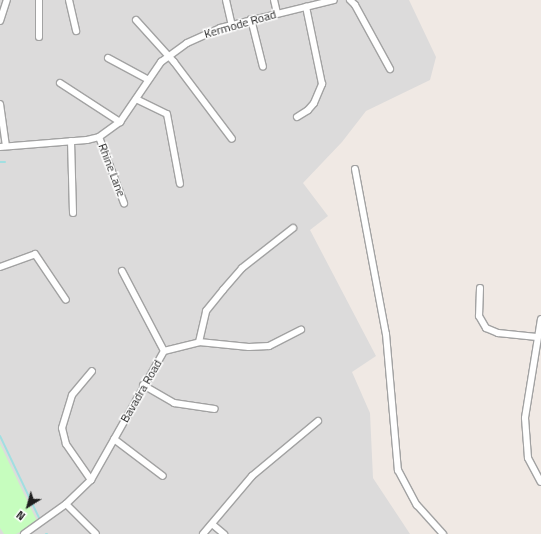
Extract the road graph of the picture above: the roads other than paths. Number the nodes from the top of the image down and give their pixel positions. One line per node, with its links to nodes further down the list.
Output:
1 (7, 0): 12 (street)
2 (39, 0): 15 (street)
3 (69, 0): 14 (street)
4 (226, 0): 13 (street)
5 (274, 0): 9 (street)
6 (334, 0): 8 (street, Kermode Road)
7 (350, 0): 19 (street)
8 (306, 7): 9 (street, Kermode Road); 24 (street)
9 (277, 14): 10 (street, Kermode Road)
10 (251, 19): 13 (street, Kermode Road); 18 (street)
11 (136, 20): 16 (street)
12 (0, 21)
13 (232, 25): 16 (street, Kermode Road)
14 (76, 31)
15 (39, 37)
16 (167, 55): 20 (street, Kermode Road); 27 (street)
17 (108, 58): 20 (street)
18 (263, 67)
19 (390, 69)
20 (147, 79): 22 (street, Kermode Road)
21 (60, 83): 25 (street)
22 (136, 99): 25 (street, Kermode Road); 31 (street)
23 (0, 104): 29 (street)
24 (297, 117)
25 (120, 122): 26 (street, Kermode Road)
26 (99, 137): 28 (street, Kermode Road); 32 (street, Rhine Lane)
27 (232, 139)
28 (71, 141): 29 (street, Kermode Road); 33 (street)
29 (3, 146)
30 (355, 169): 58 (street)
31 (180, 184)
32 (124, 203)
33 (73, 213)
34 (293, 228): 42 (street)
35 (0, 267): 38 (street)
36 (122, 271): 43 (street)
37 (480, 288): 41 (street)
38 (66, 300)
39 (541, 319): 41 (street)
40 (301, 330): 42 (street, Bavadra Road)
41 (537, 337): 51 (street)
42 (199, 342): 43 (street, Bavadra Road)
43 (164, 351): 45 (street, Bavadra Road)
44 (92, 371): 50 (street)
45 (143, 385): 46 (street); 48 (street, Bavadra Road)
46 (215, 409)
47 (318, 421): 53 (street)
48 (114, 439): 49 (street); 50 (street, Bavadra Road)
49 (163, 476)
50 (91, 480): 52 (street, Bavadra Road)
51 (541, 482)
52 (66, 504): 54 (street, Bavadra Road); 55 (street)
53 (212, 524): 56 (street); 57 (street)
54 (24, 534)
55 (96, 534)
56 (204, 534)
57 (224, 534)
58 (443, 534)

